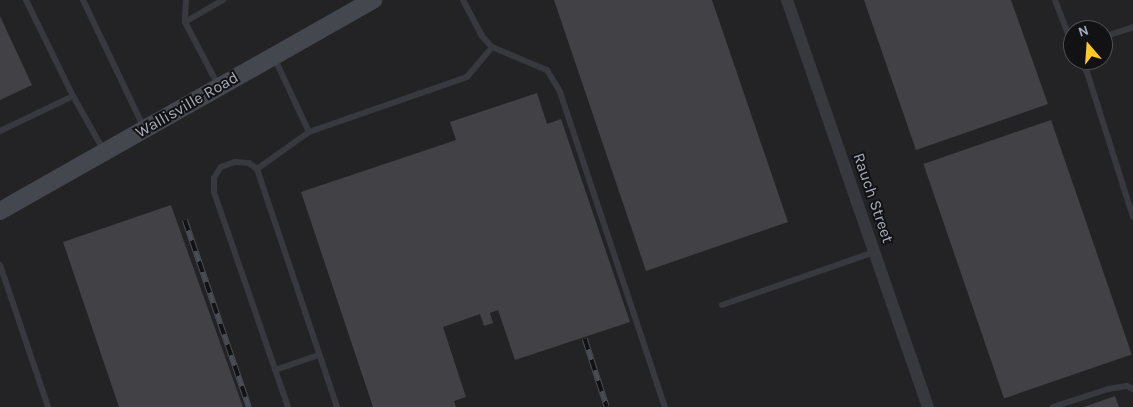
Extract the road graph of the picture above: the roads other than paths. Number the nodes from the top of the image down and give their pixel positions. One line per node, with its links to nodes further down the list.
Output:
1 (26, 0): 17 (lane)
2 (83, 0): 18 (lane)
3 (186, 0): 10 (lane)
4 (222, 0): 10 (lane)
5 (373, 0): 14 (main road, Wallisville Road)
6 (464, 0): 13 (lane)
7 (787, 0): 25 (street, Rauch Street)
8 (1055, 0): 9 (lane)
9 (1063, 21)
10 (185, 22): 16 (lane)
11 (1133, 27): 12 (lane)
12 (1113, 34)
13 (492, 47): 20 (lane); 34 (lane)
14 (273, 56): 16 (main road, Wallisville Road); 20 (lane)
15 (1086, 70): 24 (lane)
16 (219, 87): 18 (main road, Wallisville Road)
17 (73, 96): 19 (lane); 21 (lane)
18 (145, 129): 21 (main road, Wallisville Road)
19 (0, 131)
20 (309, 132): 22 (lane)
21 (104, 152): 23 (main road, Wallisville Road)
22 (256, 170): 28 (lane); 29 (lane)
23 (0, 211)
24 (1133, 217)
25 (874, 252): 27 (lane); 35 (street, Rauch Street)
26 (0, 265): 31 (lane)
27 (722, 306)
28 (320, 356): 29 (lane); 33 (lane)
29 (275, 370): 32 (lane)
30 (1133, 389): 36 (lane)
31 (48, 407)
32 (288, 407)
33 (337, 407)
34 (665, 407)
35 (928, 407)
36 (1053, 407)

